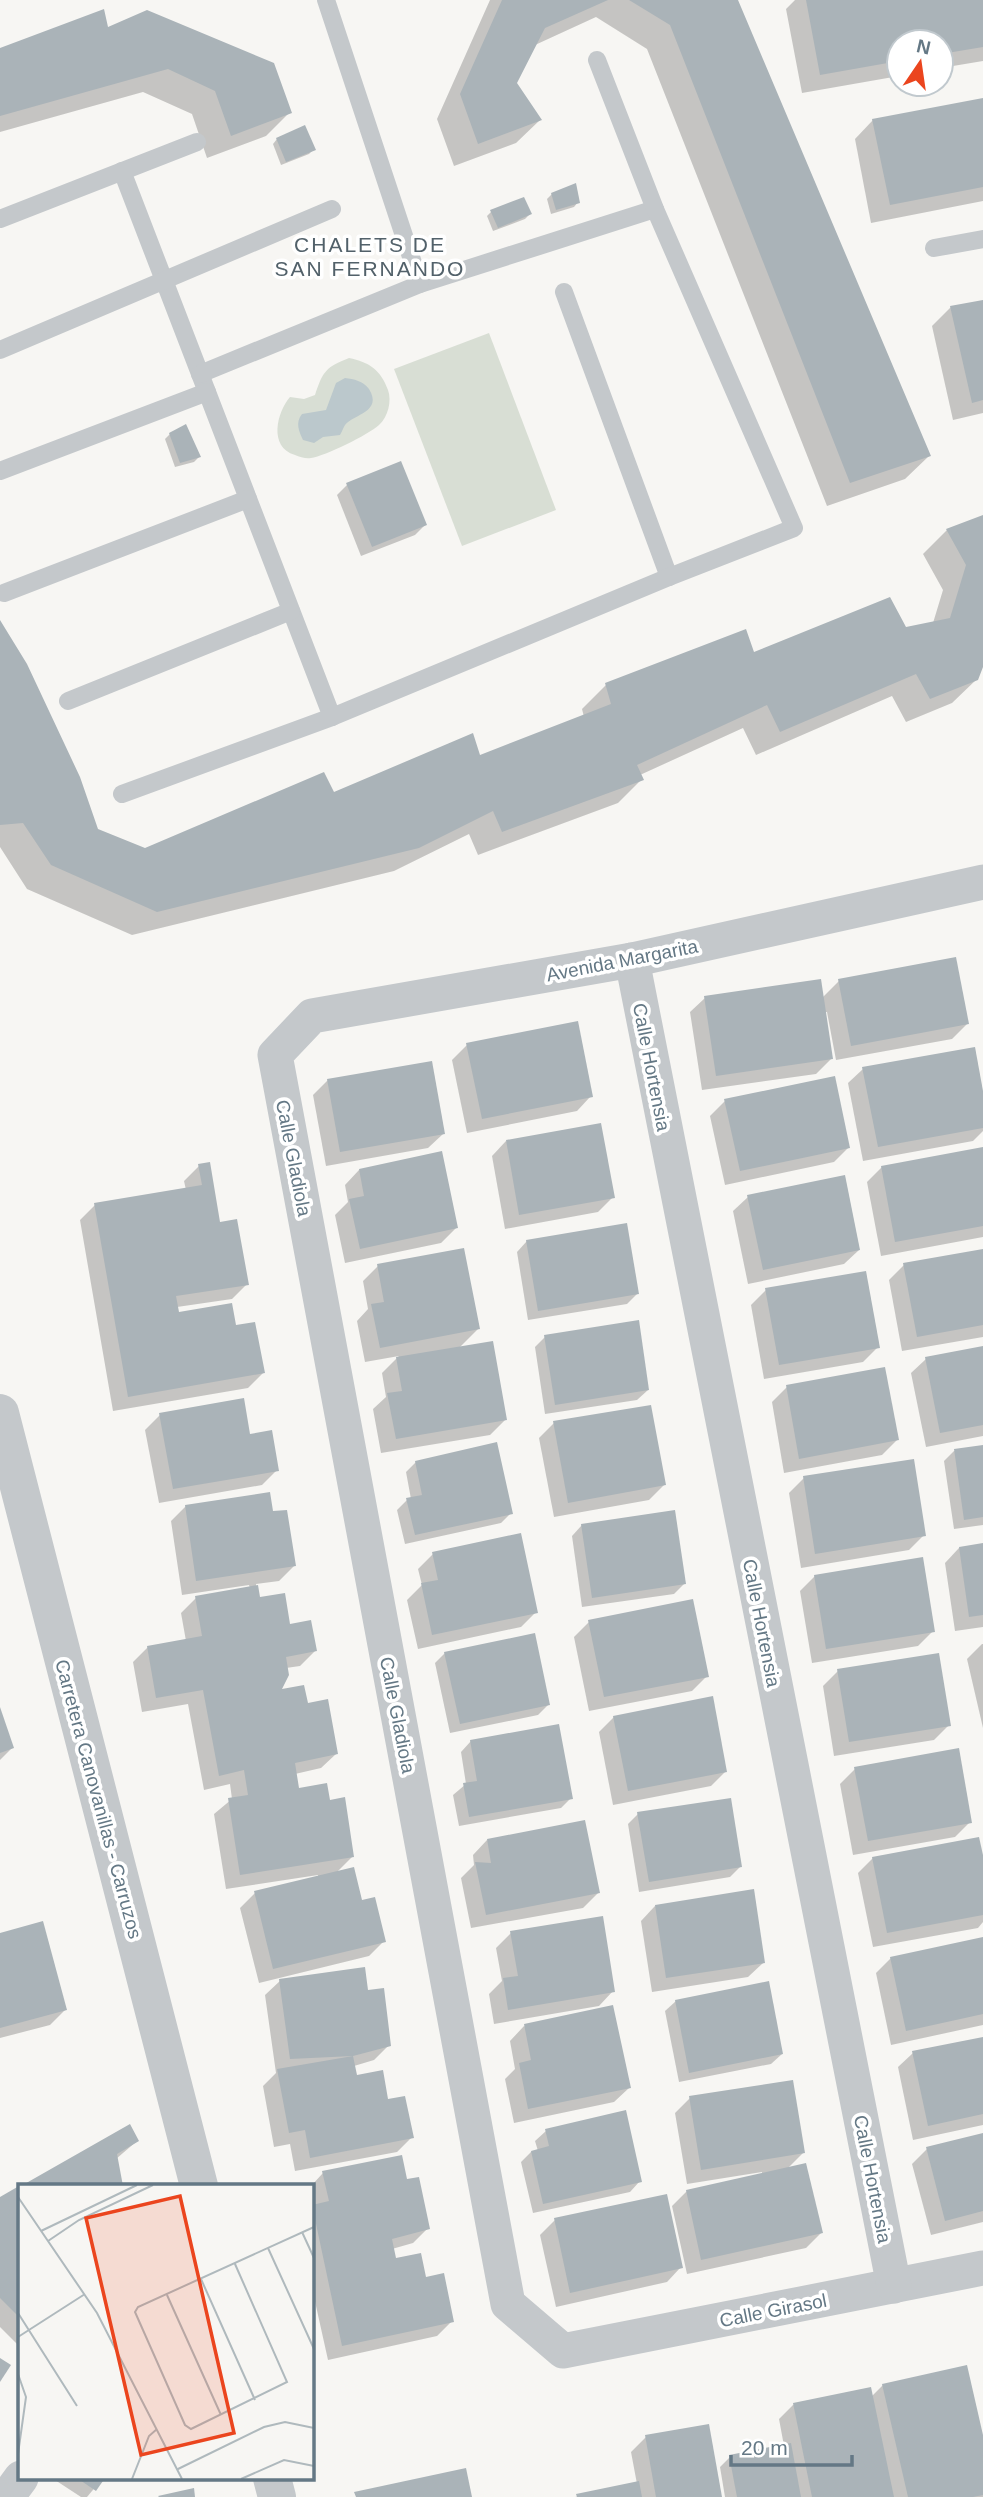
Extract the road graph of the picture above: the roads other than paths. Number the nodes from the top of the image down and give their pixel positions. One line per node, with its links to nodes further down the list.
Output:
1 (326, 0): 11 (lane)
2 (597, 60): 6 (lane)
3 (197, 142): 4 (lane)
4 (122, 171): 7 (lane); 10 (lane)
5 (332, 209): 10 (lane)
6 (655, 209): 11 (lane); 18 (lane)
7 (0, 219)
8 (983, 239): 9 (lane)
9 (934, 248)
10 (165, 281): 13 (lane); 14 (lane)
11 (420, 284): 14 (lane)
12 (564, 292): 18 (lane)
13 (0, 350)
14 (200, 374): 15 (lane)
15 (207, 392): 16 (lane); 17 (lane)
16 (0, 471)
17 (248, 499): 19 (lane); 20 (lane)
18 (668, 577): 22 (lane)
19 (4, 593)
20 (291, 611): 21 (lane); 22 (lane)
21 (68, 701)
22 (332, 717): 23 (lane)
23 (122, 794)
24 (983, 882): 25 (street, Avenida Margarita)
25 (632, 960): 26 (street, Avenida Margarita); 30 (street, Calle Hortensia)
26 (275, 1055): 31 (street, Calle Gladiola)
27 (0, 1413): 28 (street, Carretera Canovanillas - Carruzos)
28 (198, 2184)
29 (983, 2268): 30 (street, Calle Girasol)
30 (894, 2286): 31 (street, Calle Girasol)
31 (563, 2351)
32 (20, 2480): 34 (street)
33 (273, 2480): 35 (street)
34 (7, 2497)
35 (277, 2497)

